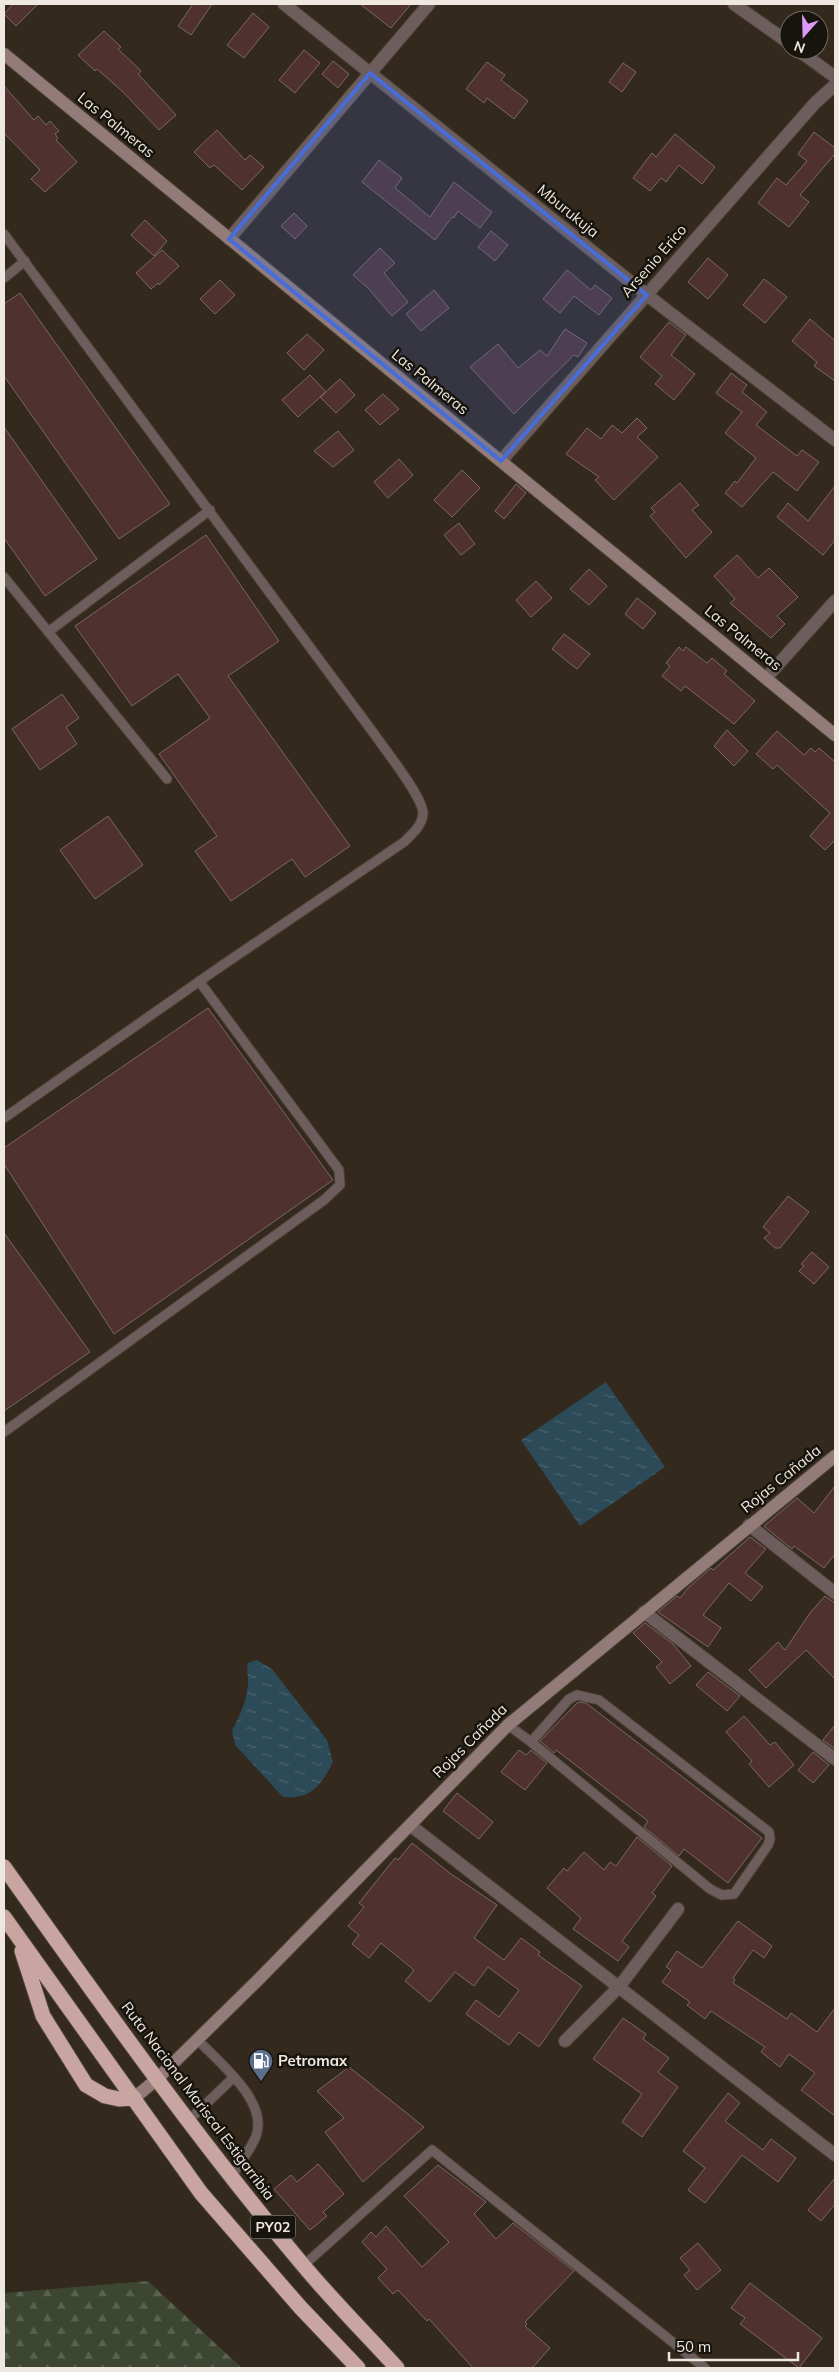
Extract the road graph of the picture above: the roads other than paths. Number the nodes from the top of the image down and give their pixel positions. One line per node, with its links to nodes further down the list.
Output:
1 (284, 4): 7 (street, Mburukuja)
2 (429, 4): 7 (street)
3 (734, 4): 4 (street)
4 (779, 36)
5 (4, 54): 11 (street, Las Palmeras)
6 (812, 60): 8 (street)
7 (370, 73): 11 (street); 14 (street, Mburukuja)
8 (835, 77)
9 (835, 85): 14 (street, Arsenio Erico)
10 (4, 234): 12 (lane)
11 (229, 239): 16 (street, Las Palmeras)
12 (25, 261): 13 (lane); 17 (lane)
13 (4, 278)
14 (646, 295): 15 (street, Mburukuja); 16 (street, Arsenio Erico)
15 (835, 440)
16 (501, 461): 21 (street, Las Palmeras)
17 (210, 510): 20 (lane); 24 (lane)
18 (4, 577): 20 (lane)
19 (835, 601): 21 (street)
20 (48, 632): 23 (lane)
21 (766, 678): 22 (street, Las Palmeras)
22 (835, 735)
23 (167, 779)
24 (200, 981): 25 (lane); 26 (lane)
25 (4, 1118)
26 (4, 1432)
27 (835, 1456): 28 (street, Rojas Cañada)
28 (750, 1525): 29 (street); 30 (street, Rojas Cañada)
29 (835, 1593)
30 (644, 1612): 31 (street, Rojas Cañada); 33 (street)
31 (508, 1725): 32 (lane); 34 (street, Rojas Cañada)
32 (531, 1742): 32 (lane)
33 (835, 1759)
34 (410, 1825): 39 (street); 40 (street, Rojas Cañada)
35 (4, 1867): 43 (highway, Ruta Nacional Mariscal Estigarribia / PY02)
36 (678, 1909): 39 (street)
37 (4, 1917): 38 (highway, PY02)
38 (17, 1936): 44 (highway, PY02); 44 (highway)
39 (619, 1987): 41 (street); 46 (street)
40 (197, 2039): 42 (lane); 43 (street, Rojas Cañada)
41 (565, 2041)
42 (233, 2078): 45 (lane); 47 (lane)
43 (156, 2080): 44 (street, Rojas Cañada); 45 (highway, Ruta Nacional Mariscal Estigarribia / PY02)
44 (134, 2098): 49 (highway, PY02)
45 (188, 2121): 47 (highway, Ruta Nacional Mariscal Estigarribia / PY02)
46 (835, 2155)
47 (232, 2176): 48 (highway, Ruta Nacional Mariscal Estigarribia / PY02)
48 (303, 2266): 50 (highway, Ruta Nacional Mariscal Estigarribia / PY02); 51 (lane)
49 (358, 2368)
50 (397, 2368)
51 (705, 2368)

